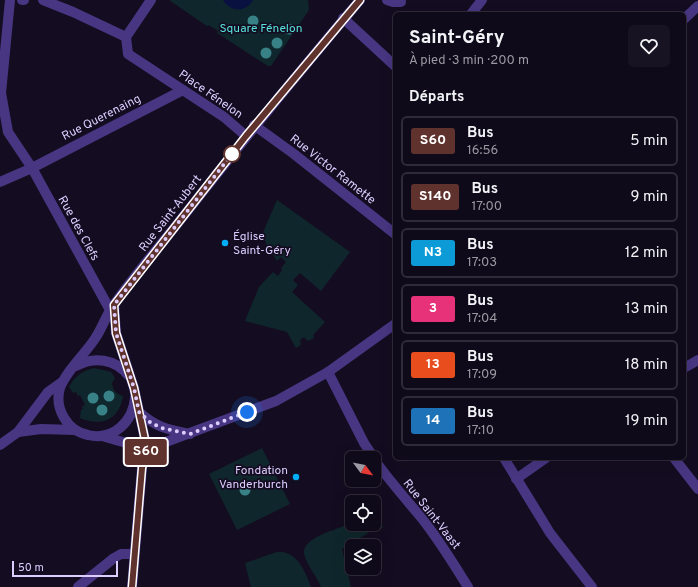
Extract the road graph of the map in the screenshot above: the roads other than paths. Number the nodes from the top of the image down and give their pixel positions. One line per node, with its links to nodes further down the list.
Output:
1 (10, 0): 17 (street, Rue des Clefs)
2 (43, 0): 12 (street)
3 (151, 0): 12 (street)
4 (387, 0): 7 (street)
5 (482, 0): 9 (street)
6 (356, 1): 11 (street, Place Fénelon)
7 (401, 2)
8 (698, 6): 10 (street)
9 (472, 12)
10 (686, 17)
11 (344, 18): 13 (street); 15 (street, Place Fénelon)
12 (126, 37): 14 (street, Place Fénelon)
13 (393, 64)
14 (183, 90): 16 (street, Place Fénelon); 17 (street, Rue Querenaing)
15 (254, 126): 16 (street, Place Fénelon); 19 (street, Rue Victor Ramette)
16 (246, 136): 20 (street, Rue Saint-Aubert)
17 (32, 168): 18 (street, Rue Querenaing); 20 (street, Rue des Clefs)
18 (0, 182)
19 (393, 232)
20 (112, 308): 23 (street, Rue Saint-Aubert); 26 (street)
21 (393, 325): 25 (street)
22 (698, 360): 24 (street)
23 (74, 367): 26 (street); 27 (street)
24 (686, 367)
25 (328, 372): 32 (street); 36 (street, Rue Saint-Vaast)
26 (130, 379): 28 (street)
27 (62, 382): 30 (street); 31 (street)
28 (135, 398): 29 (street); 33 (street)
29 (139, 412): 32 (street); 35 (street)
30 (75, 430): 31 (street); 33 (street)
31 (18, 432): 34 (street)
32 (190, 434): 35 (street)
33 (102, 436): 35 (street)
34 (0, 445)
35 (147, 449): 43 (street)
36 (369, 451)
37 (505, 460): 41 (street)
38 (543, 460): 41 (street)
39 (676, 460): 42 (street)
40 (381, 469): 46 (street, Rue Saint-Vaast)
41 (516, 479): 47 (street)
42 (698, 489)
43 (134, 554): 44 (street); 45 (street)
44 (78, 587)
45 (132, 587)
46 (468, 587)
47 (592, 587)

